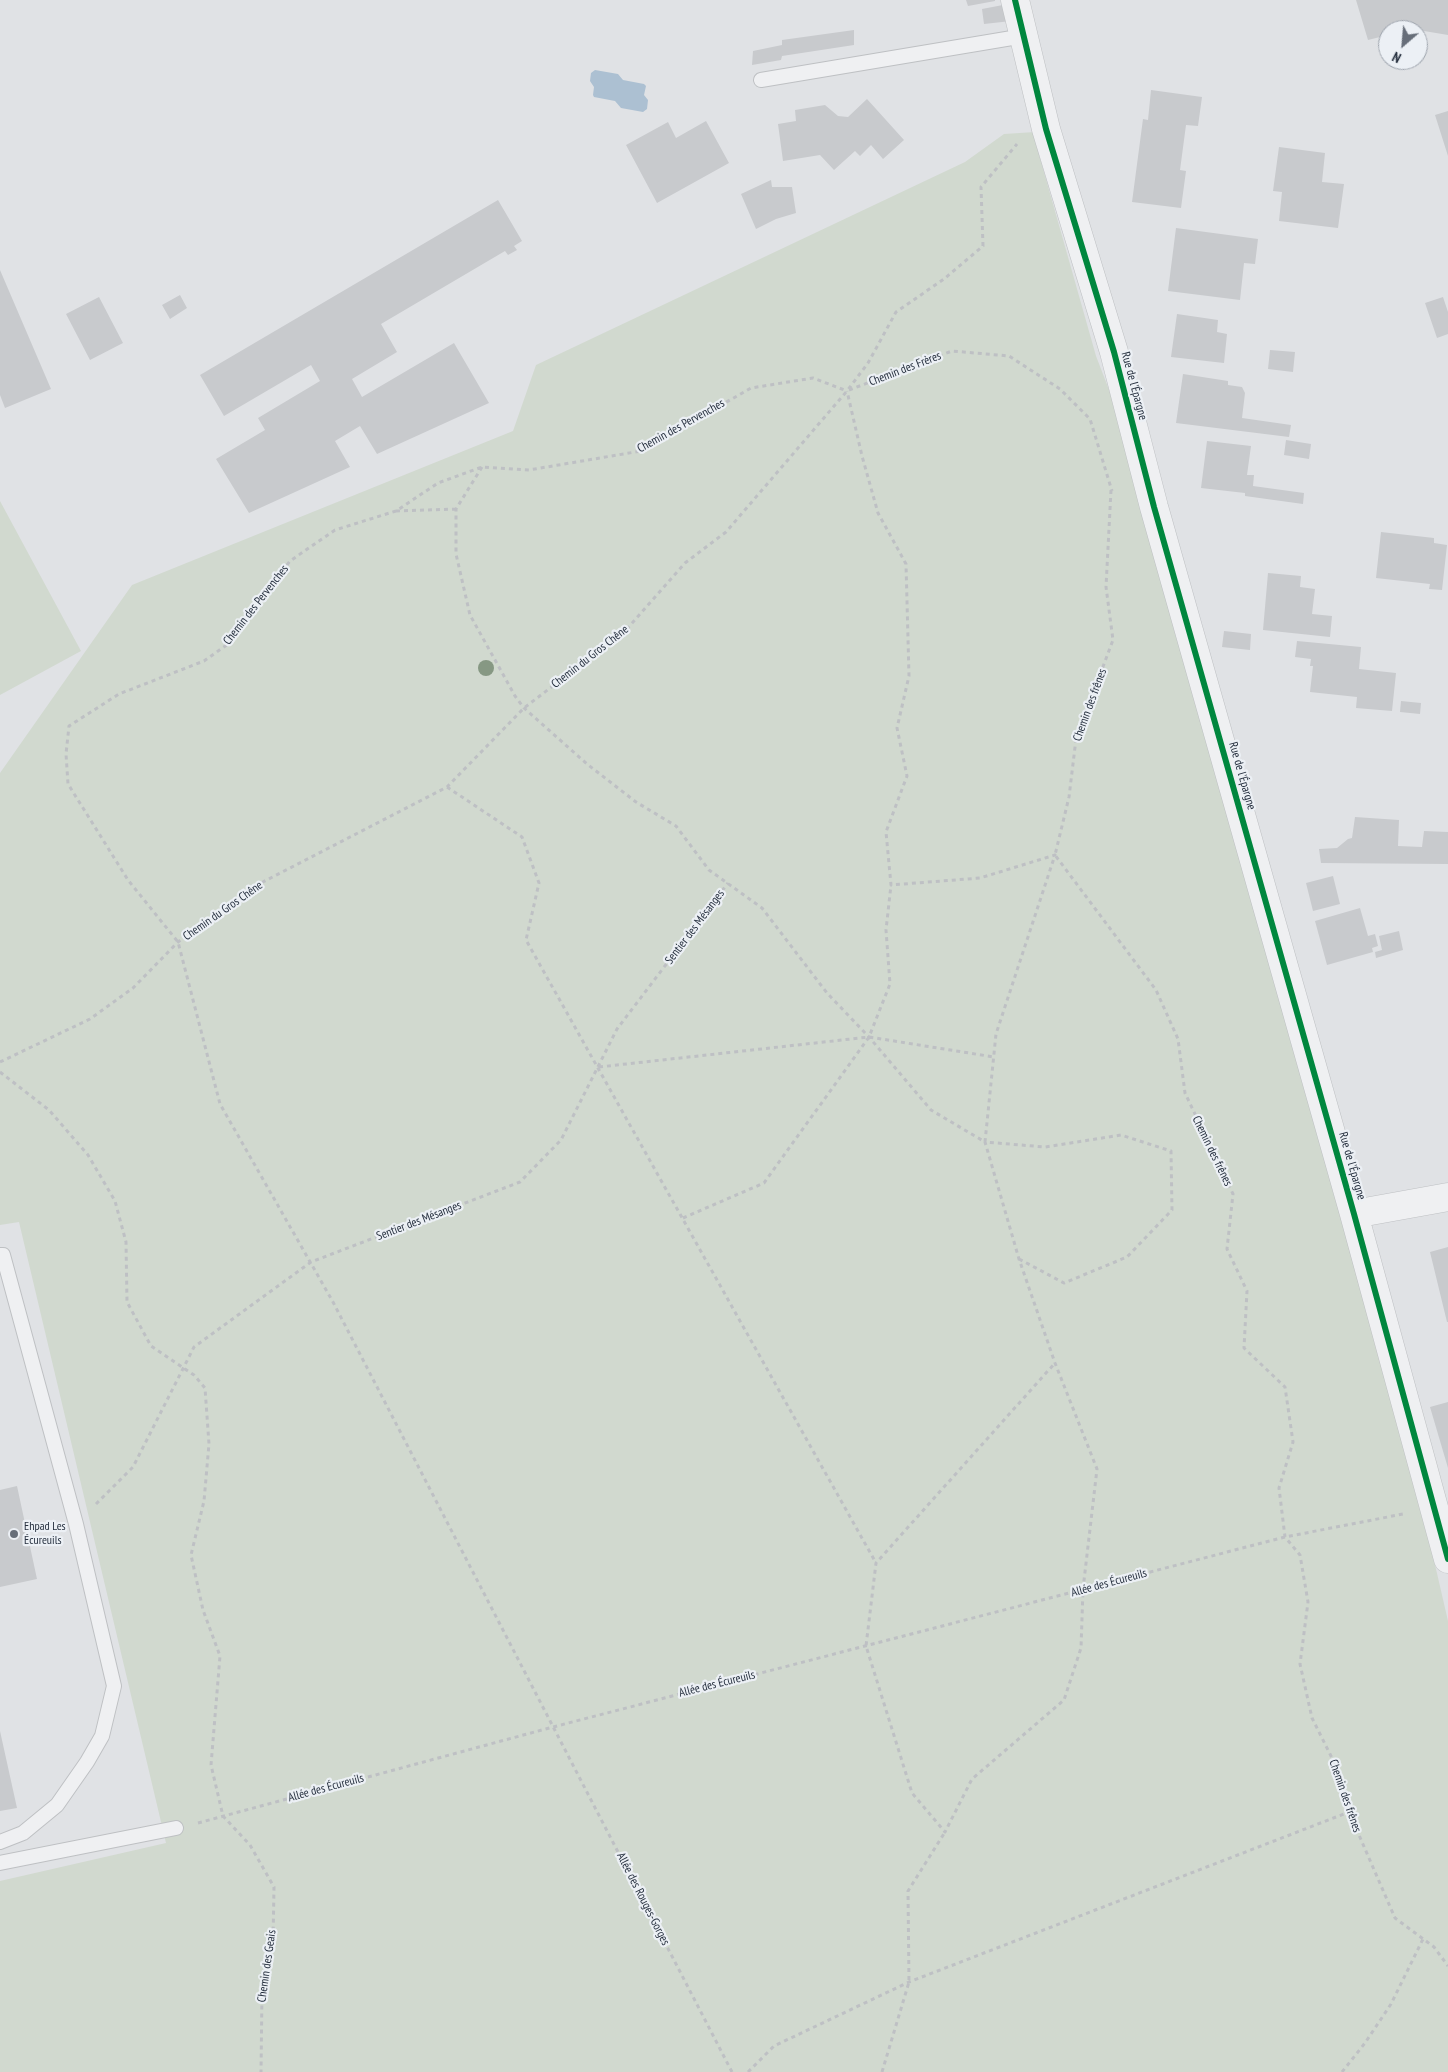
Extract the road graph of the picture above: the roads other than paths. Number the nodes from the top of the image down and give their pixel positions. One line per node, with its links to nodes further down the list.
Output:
1 (1015, 0): 2 (street, Rue de l'Épargne)
2 (1023, 31): 3 (lane); 5 (street, Rue de l'Épargne)
3 (761, 80)
4 (1448, 1196): 5 (street)
5 (1354, 1214): 7 (street, Rue de l'Épargne)
6 (0, 1255): 9 (lane)
7 (1448, 1559)
8 (176, 1828): 10 (lane)
9 (0, 1842)
10 (0, 1863)

